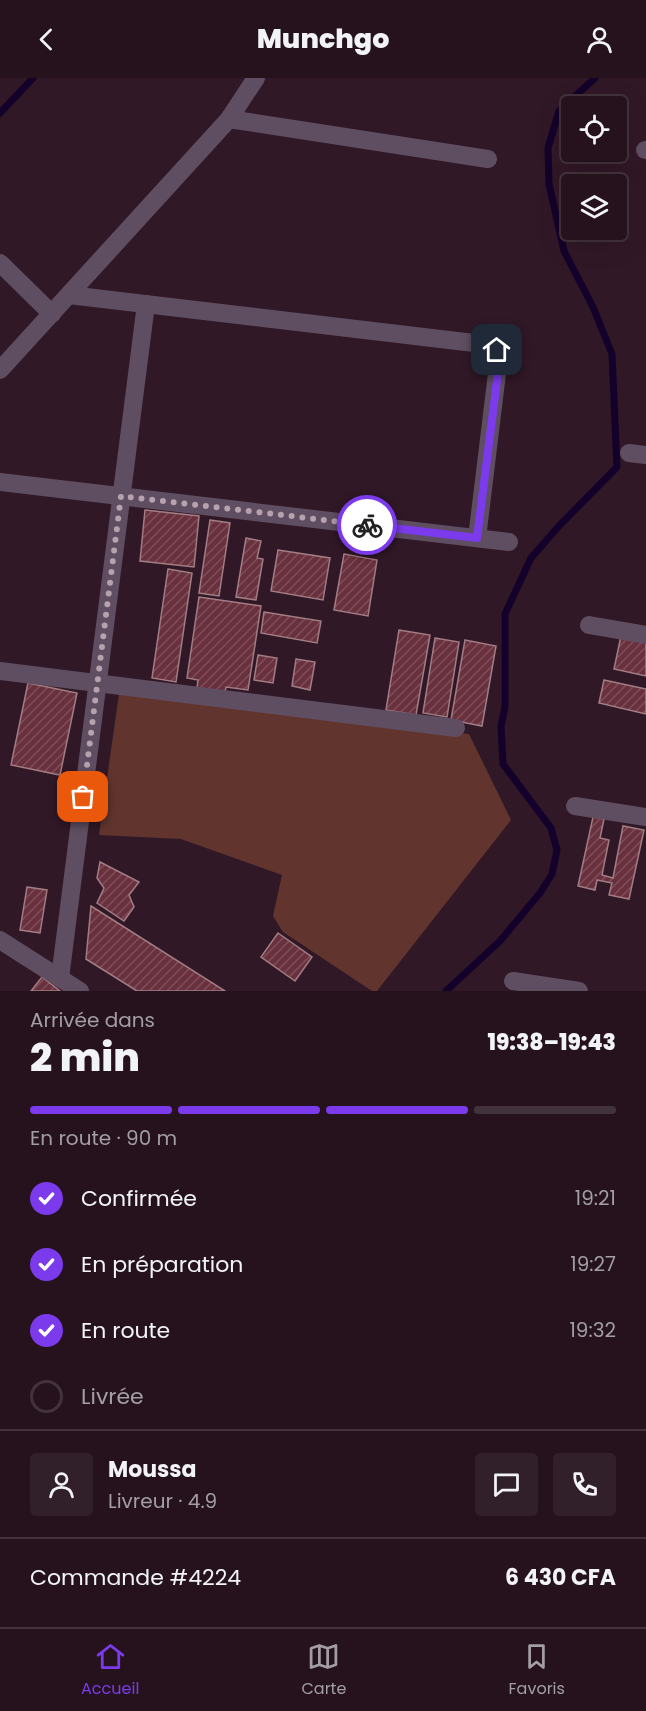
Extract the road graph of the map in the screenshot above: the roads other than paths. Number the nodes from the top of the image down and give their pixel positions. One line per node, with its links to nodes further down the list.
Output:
1 (255, 78): 2 (street)
2 (229, 118): 3 (street); 5 (street)
3 (488, 159)
4 (0, 263): 7 (street)
5 (69, 295): 6 (street); 7 (street)
6 (146, 304): 10 (street); 11 (street)
7 (51, 314): 8 (street)
8 (0, 370)
9 (0, 482): 10 (street)
10 (121, 496): 11 (street); 16 (street)
11 (477, 538): 12 (street)
12 (509, 542)
13 (589, 626): 14 (street)
14 (646, 634)
15 (0, 671): 16 (street)
16 (98, 683): 17 (street); 21 (street)
17 (456, 728)
18 (575, 806): 19 (street)
19 (646, 817)
20 (0, 940): 21 (street)
21 (60, 978): 23 (street)
22 (513, 981): 24 (street)
23 (80, 991)
24 (579, 991)

